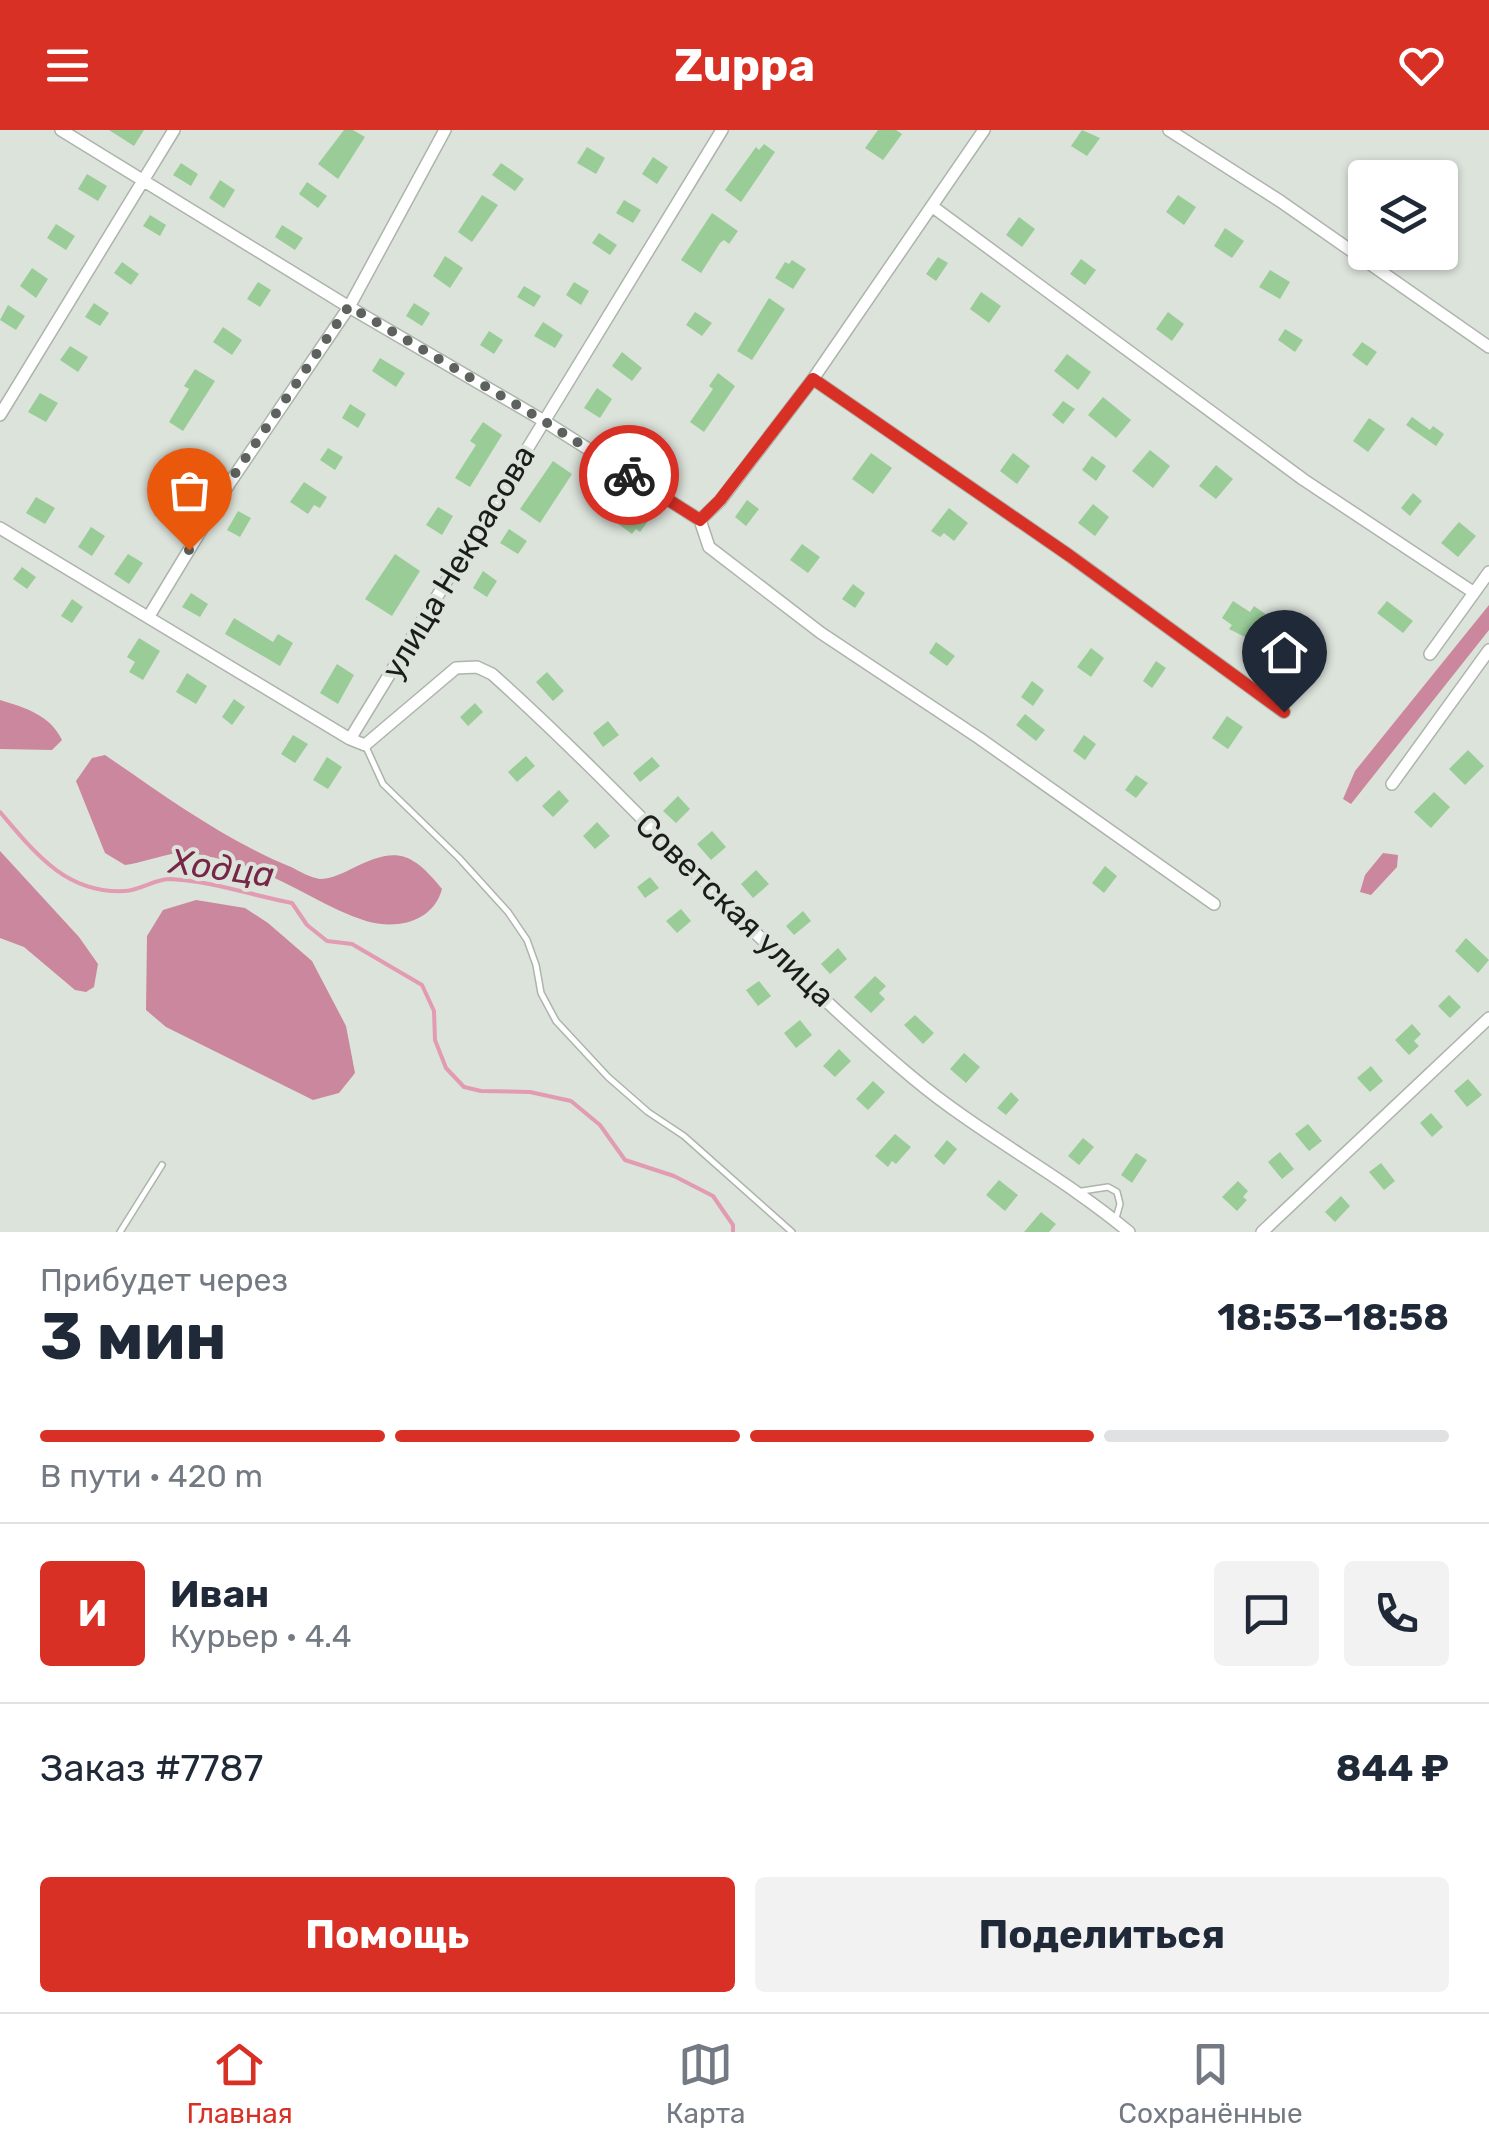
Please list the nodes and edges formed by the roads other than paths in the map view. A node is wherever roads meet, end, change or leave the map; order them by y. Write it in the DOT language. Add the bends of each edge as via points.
graph roads {
  1 [pos="61,130"];
  2 [pos="174,130"];
  3 [pos="445,130"];
  4 [pos="722,130"];
  5 [pos="984,130"];
  6 [pos="1169,130"];
  7 [pos="143,180"];
  8 [pos="932,208"];
  9 [pos="349,306"];
  10 [pos="1489,347"];
  11 [pos="813,379"];
  12 [pos="0,415"];
  13 [pos="544,421"];
  14 [pos="700,520"];
  15 [pos="0,528"];
  16 [pos="1489,572"];
  17 [pos="1474,592"];
  18 [pos="150,616"];
  19 [pos="1489,650"];
  20 [pos="1430,654"];
  21 [pos="1284,712"];
  22 [pos="350,739"];
  23 [pos="365,744"];
  24 [pos="1392,784"];
  25 [pos="1214,904"];
  26 [pos="1489,1018"];
  27 [pos="162,1165"];
  28 [pos="1076,1192"];
  29 [pos="1116,1221"];
  30 [pos="120,1232"];
  31 [pos="792,1232"];
  32 [pos="1129,1232"];
  33 [pos="1262,1232"];
  1 -- 7 [label="street"];
  2 -- 7 [label="street"];
  3 -- 9 [label="street"];
  4 -- 13 [label="street, улица Некрасова"];
  5 -- 8 [label="street"];
  6 -- 10 [label="street"];
  7 -- 9 [label="street"];
  7 -- 12 [label="street"];
  8 -- 11 [label="street"];
  8 -- 17 [label="street" via="1304,480"];
  9 -- 13 [label="street"];
  9 -- 18 [label="street" via="228,484"];
  11 -- 14 [label="street"];
  11 -- 21 [label="street"];
  13 -- 14 [label="street"];
  13 -- 22 [label="street, улица Некрасова"];
  14 -- 25 [label="street" via="709,547 821,633"];
  15 -- 18 [label="street"];
  16 -- 17 [label="street"];
  17 -- 20 [label="street"];
  18 -- 22 [label="street"];
  19 -- 24 [label="street"];
  22 -- 23 [label="street"];
  23 -- 28 [label="street, Советская улица" via="456,668 492,674 915,1080"];
  23 -- 31 [label="lane" via="382,784 508,912 527,940 556,1021 608,1078"];
  26 -- 33 [label="street"];
  27 -- 30 [label="lane"];
  28 -- 29 [label="street, Советская улица"];
  28 -- 29 [label="lane" via="1117,1192"];
  29 -- 32 [label="street, Советская улица"];
}
